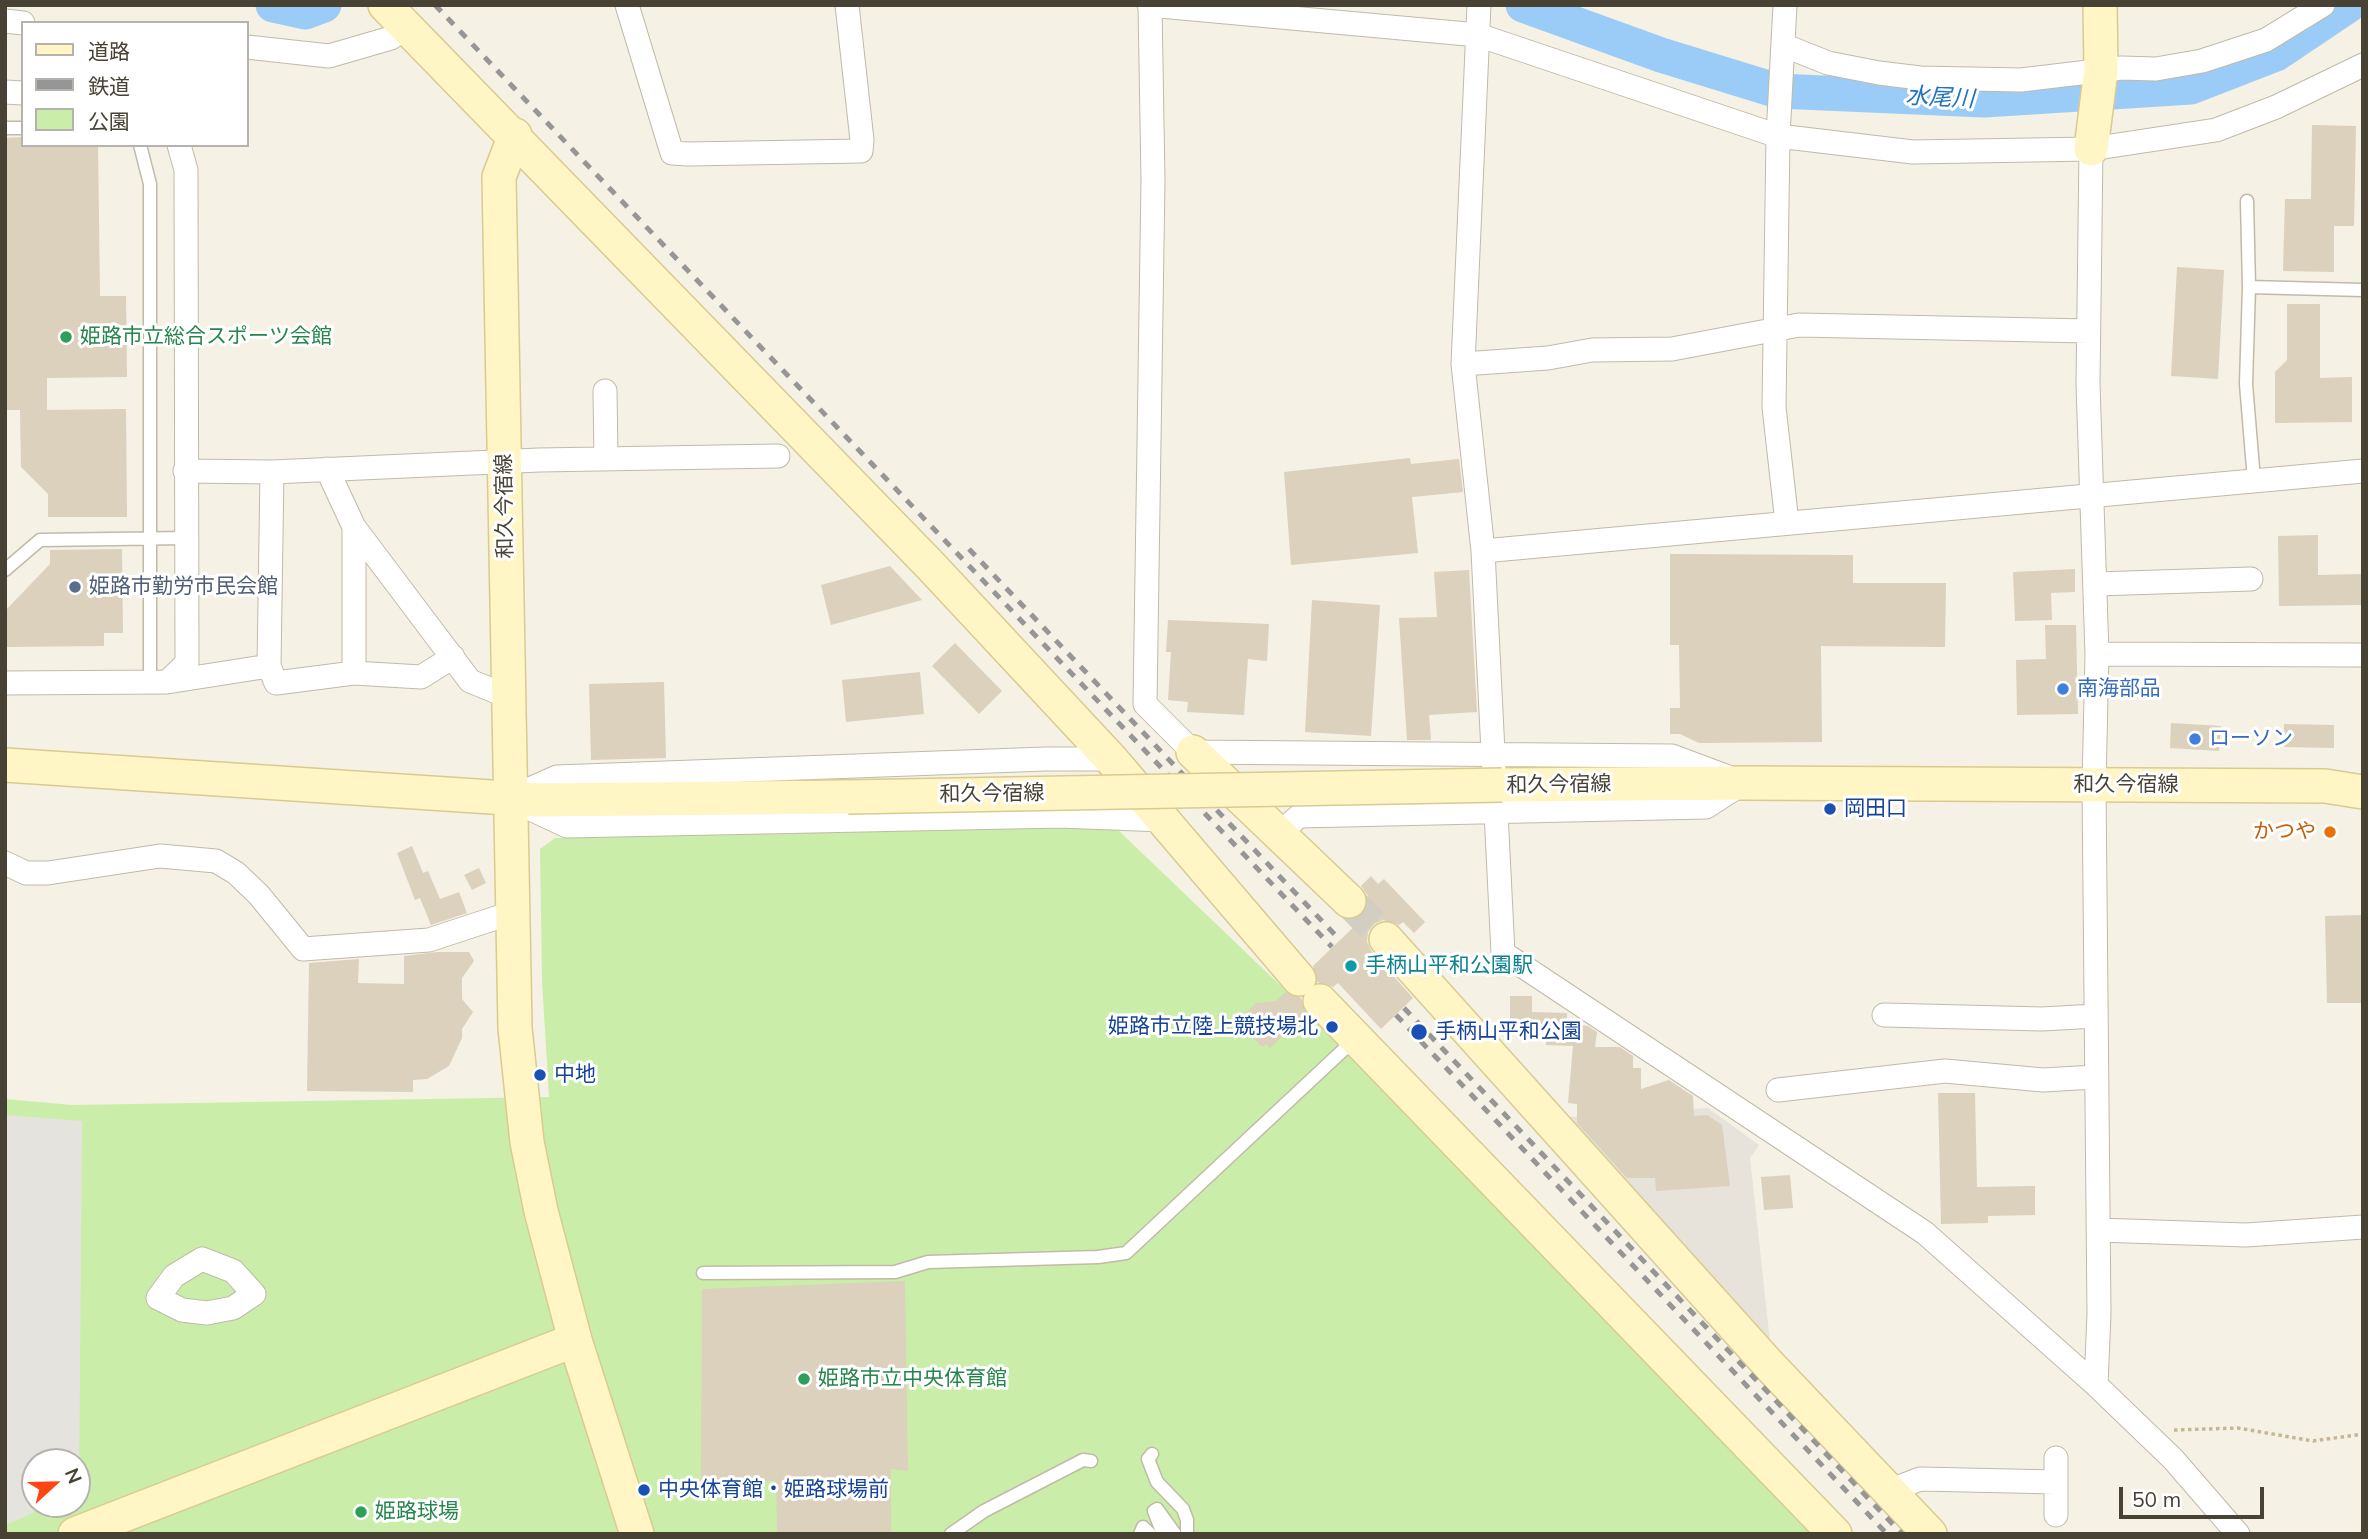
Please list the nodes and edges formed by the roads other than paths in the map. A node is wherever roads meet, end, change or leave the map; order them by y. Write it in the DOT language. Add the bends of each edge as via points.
graph roads {
  1 [pos="626,5"];
  2 [pos="847,5"];
  3 [pos="1150,5"];
  4 [pos="1479,5"];
  5 [pos="1786,5"];
  6 [pos="2101,5"];
  7 [pos="2323,5"];
  8 [pos="396,16"];
  9 [pos="1478,35"];
  10 [pos="1783,45"];
  11 [pos="248,47"];
  12 [pos="2363,65"];
  13 [pos="2101,70"];
  14 [pos="514,135"];
  15 [pos="1778,136"];
  16 [pos="140,147"];
  17 [pos="179,147"];
  18 [pos="2091,149"];
  19 [pos="2247,201"];
  20 [pos="2249,287"];
  21 [pos="2363,290"];
  22 [pos="1776,327"];
  23 [pos="2088,331"];
  24 [pos="1463,364"];
  25 [pos="605,391"];
  26 [pos="778,456"];
  27 [pos="606,459"];
  28 [pos="504,464"];
  29 [pos="327,469"];
  30 [pos="185,471"];
  31 [pos="2363,471"];
  32 [pos="272,472"];
  33 [pos="2253,481"];
  34 [pos="2092,495"];
  35 [pos="1787,523"];
  36 [pos="354,527"];
  37 [pos="186,538"];
  38 [pos="150,539"];
  39 [pos="1483,551"];
  40 [pos="5,570"];
  41 [pos="2251,579"];
  42 [pos="2095,584"];
  43 [pos="2097,654"];
  44 [pos="2360,655"];
  45 [pos="453,657"];
  46 [pos="270,666"];
  47 [pos="354,673"];
  48 [pos="158,682"];
  49 [pos="5,683"];
  50 [pos="507,696"];
  51 [pos="1193,752"];
  52 [pos="1111,759"];
  53 [pos="5,765"];
  54 [pos="2363,780"];
  55 [pos="1497,784"];
  56 [pos="2094,785"];
  57 [pos="2325,786"];
  58 [pos="2363,792"];
  59 [pos="508,799"];
  60 [pos="1163,820"];
  61 [pos="1280,833"];
  62 [pos="5,863"];
  63 [pos="1349,901"];
  64 [pos="511,913"];
  65 [pos="1386,939"];
  66 [pos="1885,1015"];
  67 [pos="2096,1016"];
  68 [pos="1351,1043"];
  69 [pos="2095,1077"];
  70 [pos="1778,1090"];
  71 [pos="2363,1227"];
  72 [pos="2098,1230"];
  73 [pos="703,1273"];
  74 [pos="575,1340"];
  75 [pos="2096,1385"];
  76 [pos="1152,1454"];
  77 [pos="2056,1458"];
  78 [pos="1091,1461"];
  79 [pos="2056,1482"];
  80 [pos="1889,1491"];
  81 [pos="2056,1515"];
  82 [pos="75,1534"];
  83 [pos="637,1534"];
  84 [pos="951,1534"];
  85 [pos="1140,1534"];
  86 [pos="1150,1534"];
  87 [pos="1163,1534"];
  88 [pos="1175,1534"];
  89 [pos="1187,1534"];
  90 [pos="1835,1534"];
  91 [pos="1930,1534"];
  92 [pos="2238,1534"];
  1 -- 2 [label="street" via="672,153 688,154 861,151"];
  3 -- 9 [label="street"];
  3 -- 51 [label="street" via="1153,180 1145,704"];
  4 -- 9 [label="street"];
  5 -- 10 [label="street"];
  6 -- 13 [label="street"];
  7 -- 13 [label="street" via="2266,40 2214,58 2156,69"];
  8 -- 11 [label="street" via="391,38 329,56"];
  8 -- 14 [label="street"];
  9 -- 15 [label="street"];
  9 -- 24 [label="street"];
  10 -- 13 [label="street" via="1829,63 1920,78 2021,80"];
  10 -- 15 [label="street"];
  12 -- 18 [label="street" via="2216,130"];
  13 -- 18 [label="street"];
  14 -- 28 [label="street, 和久今宿線" via="499,177"];
  14 -- 52 [label="street"];
  15 -- 18 [label="street" via="1913,152"];
  15 -- 22 [label="street"];
  16 -- 38 [label="lane" via="149,184"];
  17 -- 30 [label="street" via="186,170"];
  18 -- 23 [label="street"];
  19 -- 20 [label="lane"];
  20 -- 21 [label="lane"];
  20 -- 33 [label="lane" via="2246,384"];
  22 -- 23 [label="street"];
  22 -- 24 [label="street" via="1672,349 1592,350"];
  22 -- 35 [label="street" via="1774,407"];
  23 -- 34 [label="street"];
  24 -- 39 [label="street"];
  25 -- 27 [label="street"];
  26 -- 27 [label="street"];
  27 -- 28 [label="street"];
  28 -- 29 [label="street"];
  28 -- 50 [label="street, 和久今宿線"];
  29 -- 32 [label="street"];
  29 -- 36 [label="street"];
  30 -- 32 [label="street"];
  30 -- 37 [label="street"];
  31 -- 33 [label="street"];
  32 -- 46 [label="street"];
  33 -- 34 [label="street"];
  34 -- 35 [label="street"];
  34 -- 42 [label="street"];
  35 -- 39 [label="street"];
  36 -- 45 [label="street"];
  36 -- 47 [label="street"];
  37 -- 38 [label="lane"];
  37 -- 48 [label="street" via="187,663"];
  38 -- 40 [label="lane" via="40,540"];
  38 -- 48 [label="lane"];
  39 -- 55 [label="street"];
  41 -- 42 [label="street"];
  42 -- 43 [label="street"];
  43 -- 44 [label="street"];
  43 -- 56 [label="street"];
  45 -- 47 [label="street" via="421,677"];
  45 -- 50 [label="street" via="470,681"];
  46 -- 47 [label="street" via="276,683"];
  46 -- 48 [label="street"];
  48 -- 49 [label="street"];
  50 -- 59 [label="street, 和久今宿線"];
  51 -- 55 [label="street"];
  51 -- 61 [label="street"];
  52 -- 59 [label="street" via="557,776"];
  52 -- 60 [label="street"];
  53 -- 59 [label="street"];
  54 -- 57 [label="street, 和久今宿線"];
  55 -- 56 [label="street, 和久今宿線"];
  55 -- 59 [label="street, 和久今宿線, bridge"];
  55 -- 61 [label="street" via="1299,816"];
  55 -- 75 [label="street" via="1503,953 1925,1233"];
  56 -- 57 [label="street, 和久今宿線"];
  56 -- 67 [label="street"];
  57 -- 58 [label="street, 和久今宿線"];
  59 -- 60 [label="street" via="567,826 1060,816"];
  59 -- 64 [label="street"];
  60 -- 68 [label="street"];
  61 -- 63 [label="street"];
  62 -- 64 [label="street" via="26,873 48,873 160,856 216,861 259,895 303,950 429,940"];
  64 -- 74 [label="street" via="514,1028 527,1142"];
  65 -- 80 [label="street" via="1771,1367"];
  66 -- 67 [label="street"];
  67 -- 69 [label="street"];
  68 -- 73 [label="lane" via="1126,1252 1098,1257 929,1262 895,1272"];
  68 -- 90 [label="street"];
  69 -- 70 [label="street" via="2043,1080 1945,1071"];
  69 -- 72 [label="street"];
  71 -- 72 [label="street" via="2246,1235"];
  72 -- 75 [label="street"];
  74 -- 82 [label="street"];
  74 -- 83 [label="street"];
  75 -- 92 [label="street" via="2148,1434"];
  76 -- 89 [label="lane" via="1148,1459 1157,1482 1182,1509"];
  77 -- 79 [label="street"];
  78 -- 84 [label="lane" via="1083,1460 996,1504"];
  79 -- 80 [label="street" via="1920,1479"];
  79 -- 81 [label="street"];
  80 -- 91 [label="street"];
  85 -- 86 [label="lane" via="1143,1527"];
  87 -- 88 [label="lane" via="1157,1509"];
}
